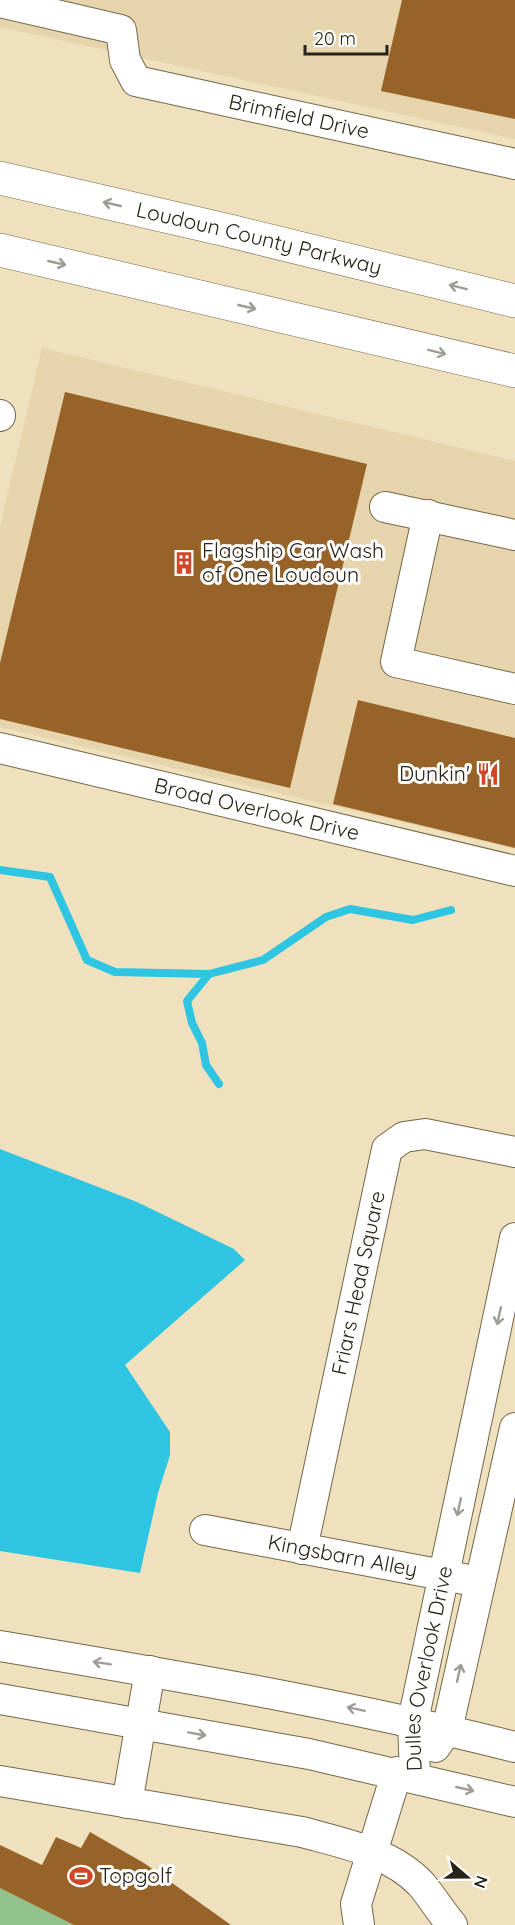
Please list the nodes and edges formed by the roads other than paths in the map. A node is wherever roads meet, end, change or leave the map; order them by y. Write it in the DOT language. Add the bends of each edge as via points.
graph roads {
  1 [pos="0,2"];
  2 [pos="515,164"];
  3 [pos="0,178"];
  4 [pos="0,250"];
  5 [pos="515,301"];
  6 [pos="515,371"];
  7 [pos="385,507"];
  8 [pos="428,515"];
  9 [pos="515,535"];
  10 [pos="515,689"];
  11 [pos="0,748"];
  12 [pos="515,871"];
  13 [pos="515,1152"];
  14 [pos="515,1238"];
  15 [pos="515,1428"];
  16 [pos="205,1530"];
  17 [pos="302,1549"];
  18 [pos="444,1575"];
  19 [pos="480,1582"];
  20 [pos="0,1646"];
  21 [pos="150,1671"];
  22 [pos="0,1699"];
  23 [pos="413,1721"];
  24 [pos="140,1724"];
  25 [pos="447,1730"];
  26 [pos="515,1747"];
  27 [pos="406,1774"];
  28 [pos="0,1781"];
  29 [pos="515,1802"];
  30 [pos="127,1803"];
  31 [pos="371,1853"];
  32 [pos="359,1925"];
  33 [pos="452,1925"];
  1 -- 2 [label="street, Brimfield Drive" via="121,30 125,60 136,81"];
  5 -- 3 [label="main road, Loudoun County Parkway, one-way"];
  4 -- 6 [label="main road, one-way"];
  7 -- 8 [label="street"];
  8 -- 9 [label="street"];
  8 -- 10 [label="street" via="396,662"];
  11 -- 12 [label="street, Broad Overlook Drive"];
  13 -- 17 [label="street, Friars Head Square" via="424,1134 404,1137 387,1149"];
  14 -- 18 [label="street, Dulles Overlook Drive, one-way"];
  15 -- 19 [label="street, Dulles Overlook Drive"];
  16 -- 17 [label="street, Kingsbarn Alley"];
  17 -- 18 [label="street, Kingsbarn Alley"];
  18 -- 19 [label="street, Kingsbarn Alley"];
  18 -- 23 [label="street, Dulles Overlook Drive"];
  25 -- 19 [label="street, Dulles Overlook Drive, one-way"];
  21 -- 20 [label="street, one-way"];
  23 -- 21 [label="street, one-way"];
  21 -- 24 [label="street"];
  22 -- 24 [label="street"];
  23 -- 25 [label="street"];
  23 -- 27 [label="street, Dulles Overlook Drive"];
  24 -- 27 [label="street, one-way"];
  24 -- 30 [label="street"];
  25 -- 26 [label="street"];
  25 -- 27 [label="street, Dulles Overlook Drive"];
  27 -- 29 [label="street, one-way"];
  27 -- 31 [label="street"];
  28 -- 30 [label="street"];
  30 -- 31 [label="street" via="302,1832"];
  31 -- 32 [label="street" via="356,1904"];
  31 -- 33 [label="street" via="398,1865 420,1883"];
}
